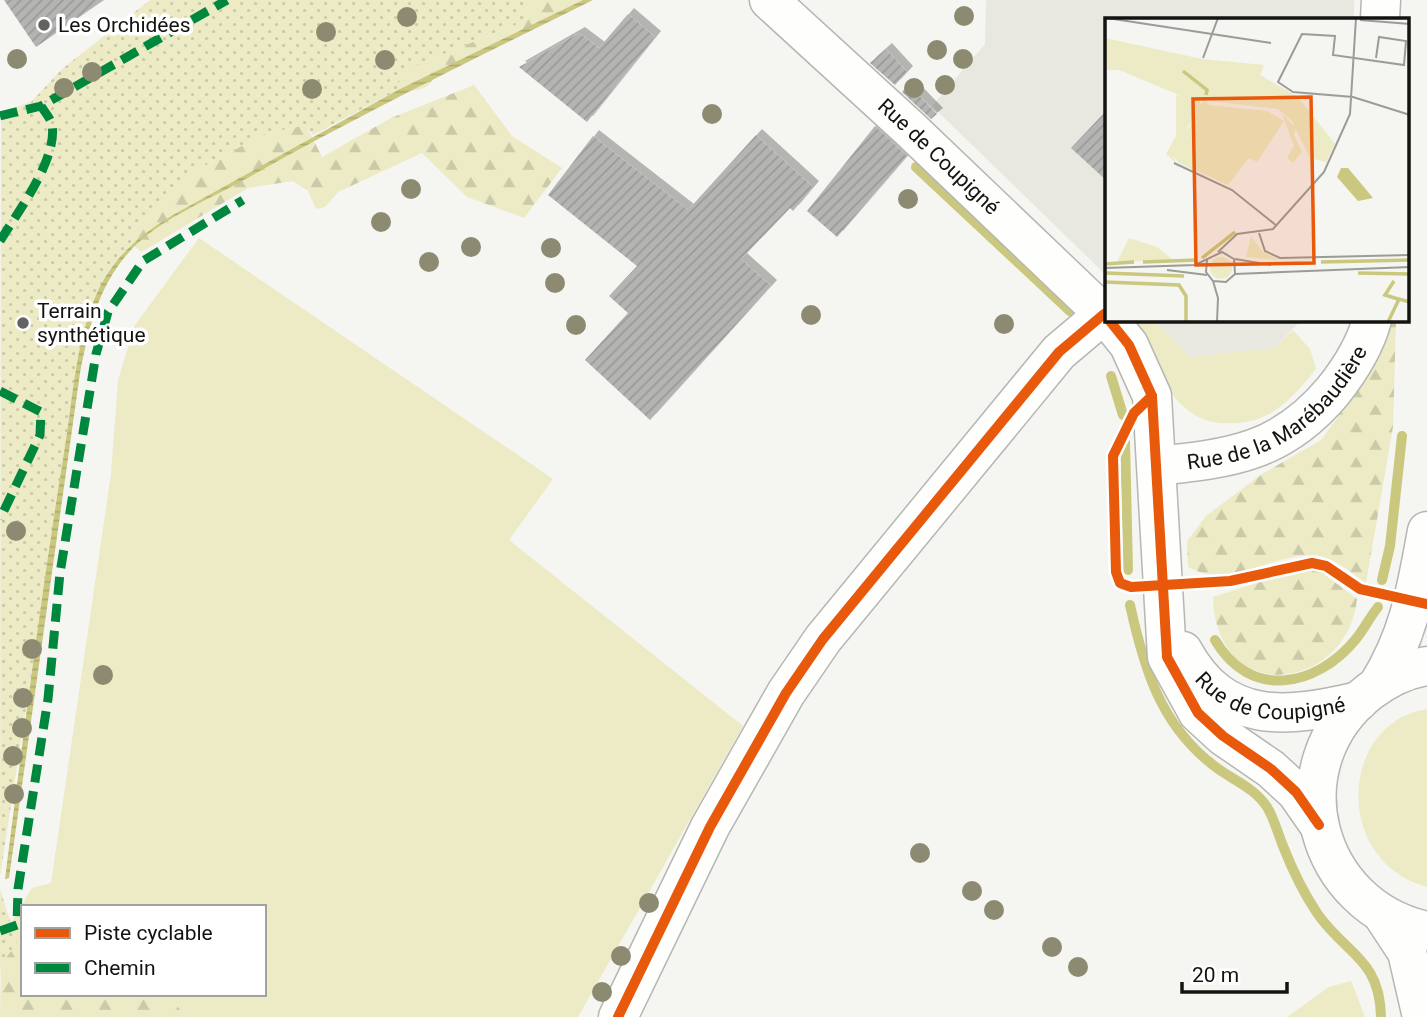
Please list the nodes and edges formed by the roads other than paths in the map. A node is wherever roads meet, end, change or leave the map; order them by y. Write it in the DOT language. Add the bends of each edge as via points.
graph roads {
  1 [pos="769,0"];
  2 [pos="1381,0"];
  3 [pos="1380,18"];
  4 [pos="1105,315"];
  5 [pos="1105,318"];
  6 [pos="1111,322"];
  7 [pos="1371,322"];
  8 [pos="1157,466"];
  9 [pos="1427,531"];
  10 [pos="1160,586"];
  11 [pos="1427,666"];
  12 [pos="1368,693"];
  13 [pos="1319,825"];
  14 [pos="1382,914"];
  15 [pos="1427,931"];
  16 [pos="618,1017"];
  17 [pos="1422,1017"];
  1 -- 4 [label="street, Rue de Coupigné"];
  2 -- 3 [label="street"];
  5 -- 16 [label="street" via="1059,352 808,661 760,735 710,827"];
  6 -- 8 [label="street, Rue de Coupigné" via="1129,345 1152,396"];
  7 -- 8 [label="street, Rue de la Marébaudière" via="1341,381 1311,417 1285,436 1256,449"];
  8 -- 10 [label="street, Rue de Coupigné"];
  9 -- 12 [label="street" via="1398,652"];
  10 -- 12 [label="street, Rue de Coupigné" via="1188,661 1213,689 1234,703 1276,714 1317,710"];
  10 -- 13 [label="street, Rue de Coupigné" via="1167,657 1187,697 1210,726 1296,792"];
  11 -- 12 [label="street, Rue de Coupigné" via="1399,674"];
  12 -- 13 [label="street" via="1342,719 1321,763 1316,788"];
  13 -- 14 [label="street" via="1342,878"];
  14 -- 15 [label="street"];
  14 -- 17 [label="street" via="1407,952"];
}
